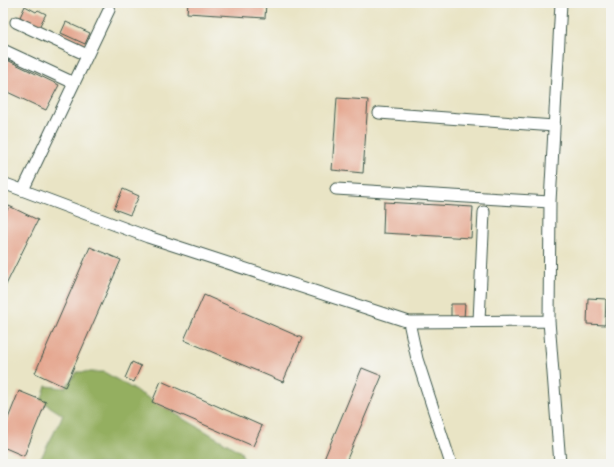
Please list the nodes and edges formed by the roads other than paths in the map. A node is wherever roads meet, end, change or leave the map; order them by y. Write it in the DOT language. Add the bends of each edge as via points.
graph roads {
  1 [pos="561,3"];
  2 [pos="109,10"];
  3 [pos="16,22"];
  4 [pos="3,50"];
  5 [pos="87,55"];
  6 [pos="74,83"];
  7 [pos="379,113"];
  8 [pos="554,126"];
  9 [pos="3,183"];
  10 [pos="336,189"];
  11 [pos="23,190"];
  12 [pos="550,202"];
  13 [pos="484,212"];
  14 [pos="479,321"];
  15 [pos="549,321"];
  16 [pos="409,322"];
  17 [pos="451,464"];
  18 [pos="560,464"];
  1 -- 8 [label="street"];
  2 -- 5 [label="street"];
  3 -- 5 [label="street"];
  4 -- 6 [label="street"];
  5 -- 6 [label="street"];
  6 -- 11 [label="street"];
  7 -- 8 [label="street"];
  8 -- 12 [label="street"];
  9 -- 11 [label="street"];
  10 -- 12 [label="street"];
  11 -- 16 [label="street" via="148,237"];
  12 -- 15 [label="street"];
  13 -- 14 [label="street"];
  14 -- 15 [label="street"];
  14 -- 16 [label="street"];
  15 -- 18 [label="street"];
  16 -- 17 [label="street" via="417,359"];
}
